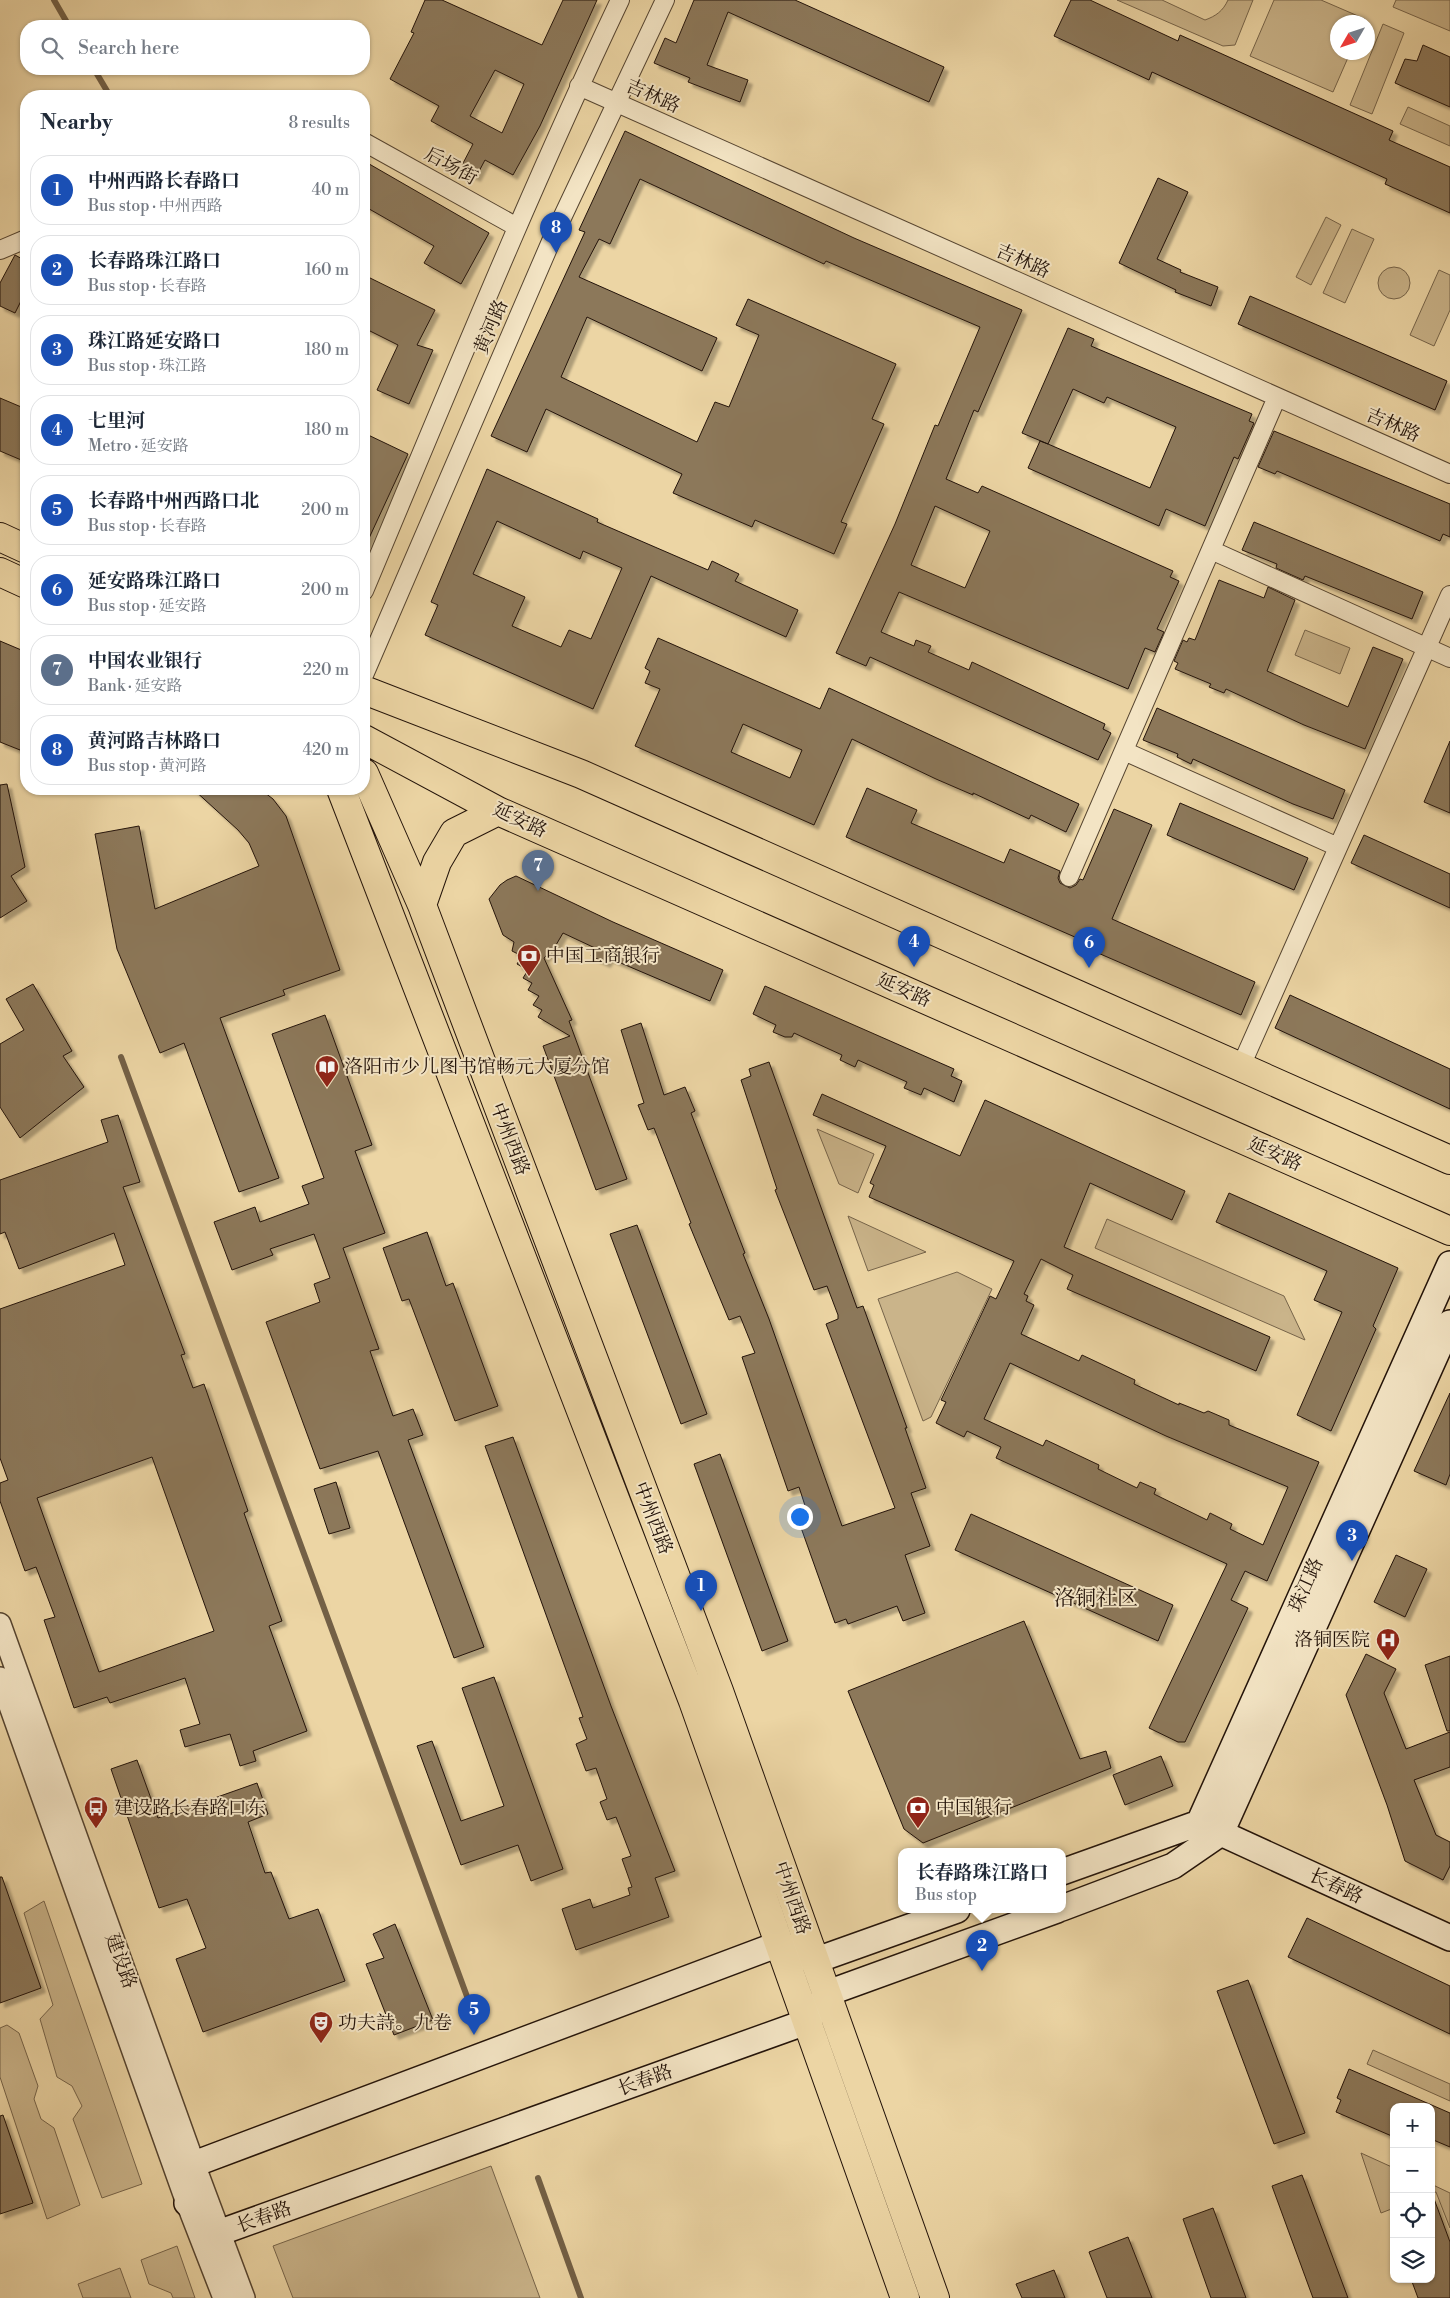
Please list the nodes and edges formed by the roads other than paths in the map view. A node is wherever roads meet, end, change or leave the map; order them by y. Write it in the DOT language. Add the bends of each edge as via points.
graph roads {
  1 [pos="620,0"];
  2 [pos="665,0"];
  3 [pos="579,86"];
  4 [pos="616,103"];
  5 [pos="370,145"];
  6 [pos="517,227"];
  7 [pos="20,242"];
  8 [pos="0,250"];
  9 [pos="1277,397"];
  10 [pos="1450,474"];
  11 [pos="0,537"];
  12 [pos="20,546"];
  13 [pos="1211,550"];
  14 [pos="0,572"];
  15 [pos="370,577"];
  16 [pos="20,581"];
  17 [pos="1450,595"];
  18 [pos="1427,648"];
  19 [pos="1450,658"];
  20 [pos="370,660"];
  21 [pos="370,692"];
  22 [pos="370,742"];
  23 [pos="1124,751"];
  24 [pos="370,787"];
  25 [pos="343,795"];
  26 [pos="498,811"];
  27 [pos="1338,847"];
  28 [pos="1070,877"];
  29 [pos="422,905"];
  30 [pos="1241,1066"];
  31 [pos="1450,1160"];
  32 [pos="1450,1231"];
  33 [pos="1450,1264"];
  34 [pos="1450,1323"];
  35 [pos="0,1624"];
  36 [pos="0,1678"];
  37 [pos="1210,1828"];
  38 [pos="1066,1871"];
  39 [pos="1066,1906"];
  40 [pos="949,1913"];
  41 [pos="1049,1913"];
  42 [pos="1450,1938"];
  43 [pos="779,1944"];
  44 [pos="814,1961"];
  45 [pos="828,1993"];
  46 [pos="806,2022"];
  47 [pos="194,2164"];
  48 [pos="187,2203"];
  49 [pos="221,2232"];
  50 [pos="224,2298"];
  51 [pos="244,2298"];
  52 [pos="905,2298"];
  53 [pos="935,2298"];
  1 -- 3 [label="street, 黄河路"];
  2 -- 4 [label="street, 黄河路"];
  3 -- 4 [label="street, 吉林路"];
  3 -- 6 [label="street, 黄河路"];
  4 -- 9 [label="street, 吉林路"];
  4 -- 20 [label="street, 黄河路" via="552,239"];
  5 -- 6 [label="street, 后场街"];
  6 -- 15 [label="street, 黄河路"];
  7 -- 8 [label="street"];
  9 -- 10 [label="street, 吉林路"];
  9 -- 13 [label="street"];
  11 -- 12 [label="main road"];
  13 -- 18 [label="street"];
  13 -- 23 [label="street"];
  14 -- 16 [label="main road"];
  17 -- 18 [label="street"];
  18 -- 19 [label="street"];
  18 -- 27 [label="street"];
  21 -- 30 [label="main road" via="581,774"];
  22 -- 26 [label="main road, 延安路"];
  23 -- 27 [label="street"];
  23 -- 28 [label="street"];
  24 -- 29 [label="main road, 中州西路"];
  25 -- 43 [label="main road, 中州西路" via="693,1700"];
  26 -- 29 [label="main road" via="454,833 437,862"];
  26 -- 32 [label="main road, 延安路"];
  27 -- 30 [label="street"];
  29 -- 44 [label="main road, 中州西路" via="719,1692"];
  30 -- 31 [label="main road"];
  33 -- 37 [label="main road, 珠江路"];
  34 -- 37 [label="main road, 珠江路"];
  35 -- 47 [label="street, 建设路"];
  36 -- 48 [label="street, 建设路"];
  37 -- 38 [label="main road"];
  37 -- 39 [label="main road" via="1173,1866"];
  37 -- 42 [label="main road, 长春路"];
  40 -- 44 [label="main road"];
  41 -- 45 [label="main road"];
  43 -- 44 [label="main road"];
  43 -- 46 [label="main road, 中州西路"];
  43 -- 47 [label="main road"];
  44 -- 45 [label="main road, 中州西路"];
  45 -- 46 [label="main road"];
  45 -- 53 [label="main road, 中州西路"];
  46 -- 49 [label="main road, 长春路"];
  46 -- 52 [label="main road, 中州西路"];
  47 -- 48 [label="main road"];
  47 -- 49 [label="street, 建设路"];
  48 -- 49 [label="main road, 长春路"];
  48 -- 50 [label="street, 建设路"];
  49 -- 51 [label="street, 建设路"];
}
